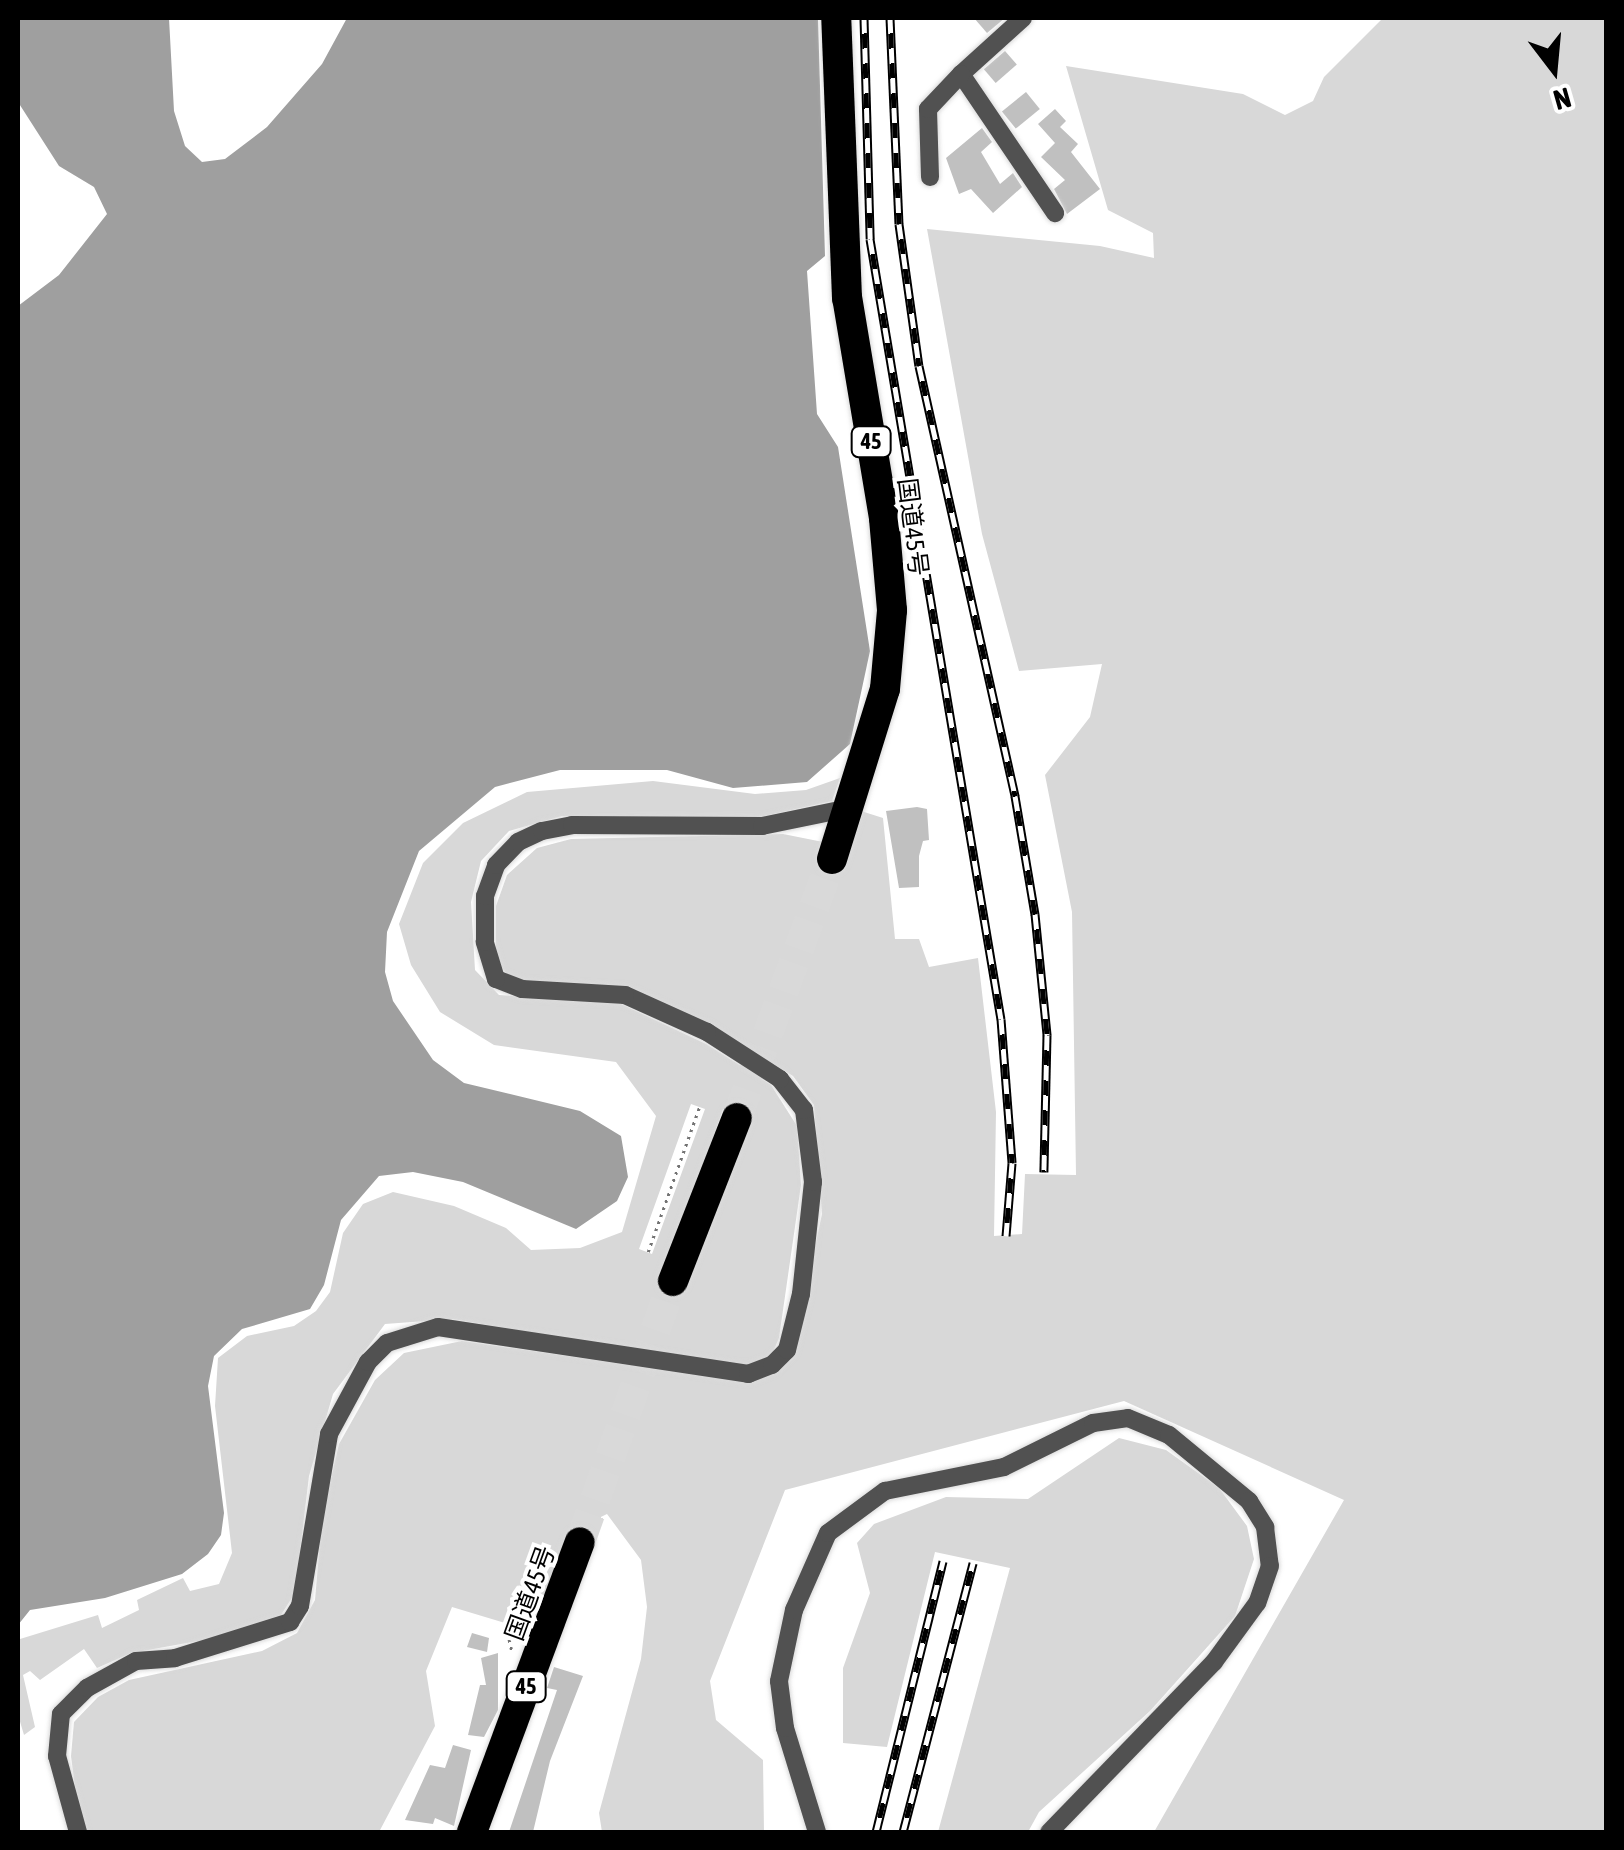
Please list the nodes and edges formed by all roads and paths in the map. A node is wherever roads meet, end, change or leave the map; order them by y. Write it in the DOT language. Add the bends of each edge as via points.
graph roads {
  1 [pos="836,18"];
  2 [pos="1022,18"];
  3 [pos="961,74"];
  4 [pos="930,177"];
  5 [pos="1054,213"];
  6 [pos="850,808"];
  7 [pos="832,859"];
  8 [pos="699,1108"];
  9 [pos="737,1118"];
  10 [pos="648,1252"];
  11 [pos="673,1281"];
  12 [pos="580,1542"];
  13 [pos="78,1832"];
  14 [pos="472,1832"];
  15 [pos="818,1832"];
  16 [pos="1049,1832"];
  1 -- 6 [label="highway, 国道45号 / 45" via="847,298 884,518 892,610 885,690"];
  2 -- 3 [label="street"];
  3 -- 4 [label="street" via="928,108"];
  3 -- 5 [label="street"];
  6 -- 7 [label="highway, 国道45号 / 45"];
  6 -- 13 [label="street" via="762,826 572,825 542,831 518,842 496,864 485,896 485,942 496,979 522,988 625,995 722,1041 780,1079 804,1110 813,1182 801,1294 787,1350 748,1374 438,1326 387,1343 368,1362 329,1434 302,1592 290,1622 176,1658 136,1661 87,1688 61,1714 57,1756"];
  8 -- 10 [label="path"];
  9 -- 11 [label="highway"];
  12 -- 14 [label="highway, 国道45号 / 45"];
  15 -- 16 [label="street" via="785,1728 779,1681 794,1610 828,1533 884,1492 1004,1467 1093,1423 1128,1418 1169,1434 1248,1501 1265,1527 1270,1566 1256,1602 1214,1662"];
}
